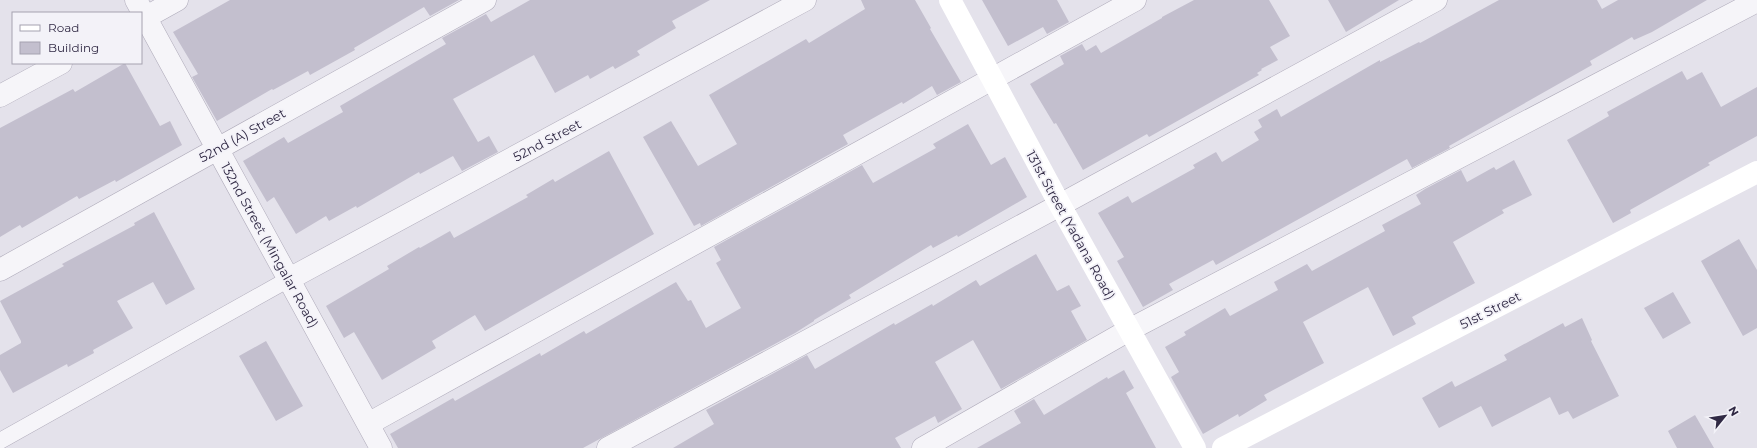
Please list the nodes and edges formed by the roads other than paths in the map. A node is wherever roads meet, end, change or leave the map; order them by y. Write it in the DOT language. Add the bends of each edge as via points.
graph roads {
  1 [pos="177,0"];
  2 [pos="485,0"];
  3 [pos="805,0"];
  4 [pos="950,0"];
  5 [pos="1135,0"];
  6 [pos="1436,0"];
  7 [pos="1757,1"];
  8 [pos="142,13"];
  9 [pos="142,15"];
  10 [pos="59,64"];
  11 [pos="991,78"];
  12 [pos="0,96"];
  13 [pos="218,149"];
  14 [pos="1757,172"];
  15 [pos="1060,205"];
  16 [pos="0,270"];
  17 [pos="289,279"];
  18 [pos="1129,330"];
  19 [pos="368,424"];
  20 [pos="0,441"];
  21 [pos="381,448"];
  22 [pos="608,448"];
  23 [pos="922,448"];
  24 [pos="1195,448"];
  25 [pos="1224,448"];
  1 -- 8 [label="street"];
  2 -- 13 [label="street, 52nd (A) Street"];
  3 -- 17 [label="street, 52nd Street"];
  4 -- 11 [label="street, 131st Street (Yadana Road)"];
  5 -- 11 [label="street"];
  6 -- 15 [label="street"];
  7 -- 18 [label="street"];
  9 -- 13 [label="street, 132nd Street (Mingalar Road)"];
  10 -- 12 [label="street"];
  11 -- 15 [label="street, 131st Street (Yadana Road)"];
  11 -- 19 [label="street"];
  13 -- 16 [label="street, 52nd (A) Street"];
  13 -- 17 [label="street, 132nd Street (Mingalar Road)"];
  14 -- 25 [label="street, 51st Street"];
  15 -- 18 [label="street, 131st Street (Yadana Road)"];
  15 -- 22 [label="street"];
  17 -- 19 [label="street, 132nd Street (Mingalar Road)"];
  17 -- 20 [label="lane"];
  18 -- 23 [label="street"];
  18 -- 24 [label="street, 131st Street (Yadana Road)"];
  19 -- 21 [label="street, 132nd Street (Mingalar Road)"];
}
